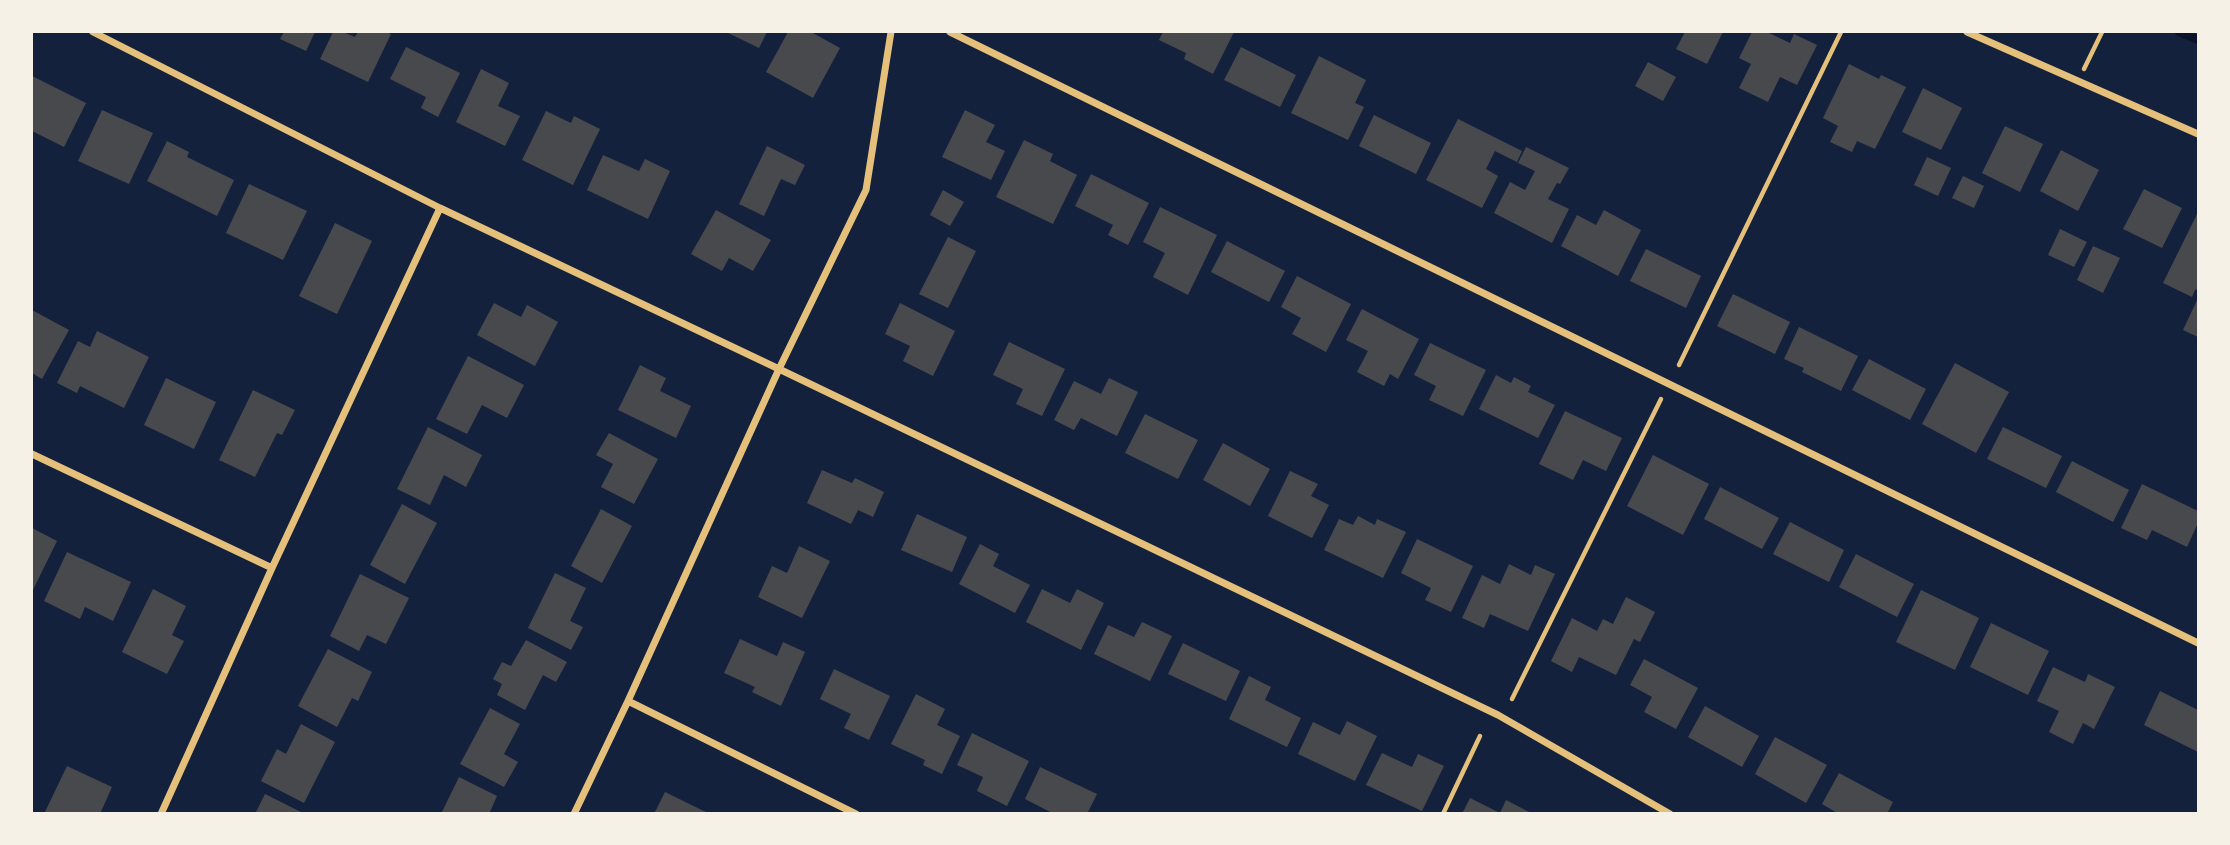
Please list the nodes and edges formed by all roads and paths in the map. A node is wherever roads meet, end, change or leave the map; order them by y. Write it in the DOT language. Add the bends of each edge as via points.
graph roads {
  1 [pos="93,32"];
  2 [pos="891,32"];
  3 [pos="950,32"];
  4 [pos="1842,32"];
  5 [pos="1967,32"];
  6 [pos="2102,32"];
  7 [pos="2094,48"];
  8 [pos="2199,134"];
  9 [pos="440,208"];
  10 [pos="1679,365"];
  11 [pos="779,369"];
  12 [pos="1661,399"];
  13 [pos="32,454"];
  14 [pos="272,568"];
  15 [pos="2199,643"];
  16 [pos="1512,699"];
  17 [pos="628,701"];
  18 [pos="1480,736"];
  19 [pos="161,814"];
  20 [pos="574,814"];
  21 [pos="856,814"];
  22 [pos="1443,814"];
  23 [pos="1670,814"];
  1 -- 9 [label="street"];
  2 -- 11 [label="street" via="866,190"];
  3 -- 15 [label="street"];
  4 -- 10 [label="path"];
  5 -- 8 [label="street"];
  6 -- 7 [label="path"];
  9 -- 11 [label="street"];
  9 -- 14 [label="street"];
  11 -- 17 [label="street"];
  11 -- 23 [label="street" via="1498,715"];
  12 -- 16 [label="path"];
  13 -- 14 [label="street"];
  14 -- 19 [label="street"];
  17 -- 20 [label="street"];
  17 -- 21 [label="street"];
  18 -- 22 [label="path"];
}
